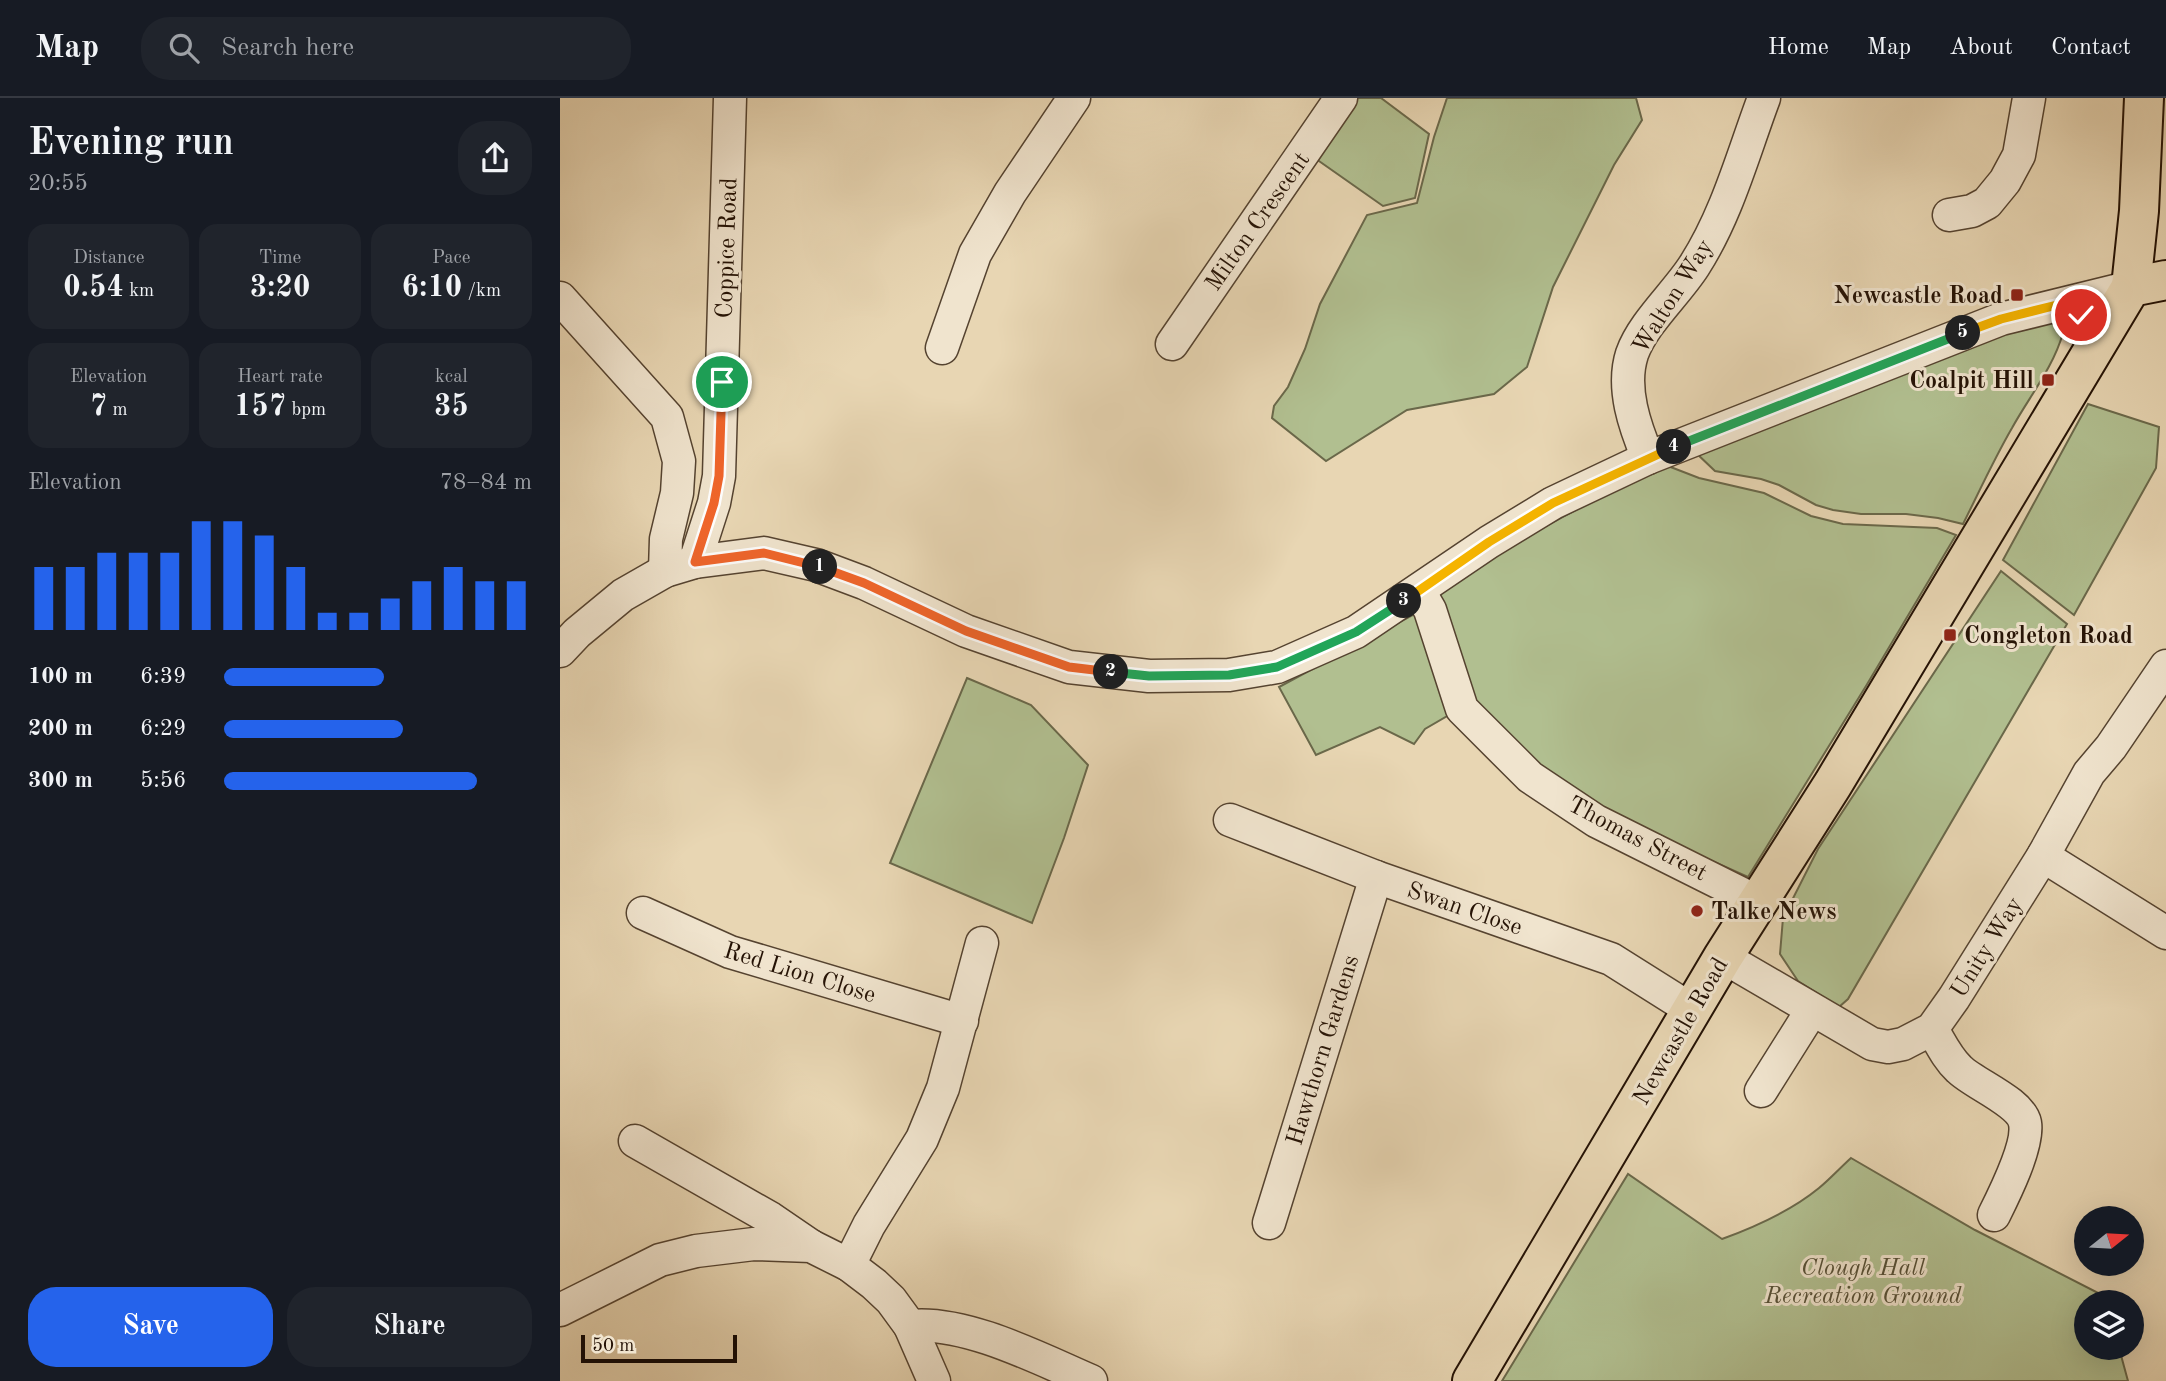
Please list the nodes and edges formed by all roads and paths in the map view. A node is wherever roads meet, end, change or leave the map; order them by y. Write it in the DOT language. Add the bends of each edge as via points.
graph roads {
  1 [pos="730,98"];
  2 [pos="1074,98"];
  3 [pos="1341,98"];
  4 [pos="1764,98"];
  5 [pos="2029,98"];
  6 [pos="2144,98"];
  7 [pos="1949,215"];
  8 [pos="2148,283"];
  9 [pos="560,298"];
  10 [pos="2061,304"];
  11 [pos="1172,344"];
  12 [pos="2097,344"];
  13 [pos="942,348"];
  14 [pos="1648,458"];
  15 [pos="680,566"];
  16 [pos="1419,591"];
  17 [pos="568,642"];
  18 [pos="2166,666"];
  19 [pos="1230,820"];
  20 [pos="2043,856"];
  21 [pos="1376,877"];
  22 [pos="1758,902"];
  23 [pos="643,913"];
  24 [pos="2166,933"];
  25 [pos="982,943"];
  26 [pos="1723,957"];
  27 [pos="1692,1010"];
  28 [pos="1812,1010"];
  29 [pos="962,1021"];
  30 [pos="1932,1029"];
  31 [pos="1760,1091"];
  32 [pos="635,1141"];
  33 [pos="1992,1201"];
  34 [pos="1269,1223"];
  35 [pos="811,1246"];
  36 [pos="849,1265"];
  37 [pos="560,1310"];
  38 [pos="910,1326"];
  39 [pos="934,1381"];
  40 [pos="1091,1381"];
  41 [pos="1472,1381"];
  1 -- 15 [label="street, Coppice Road" via="719,476 714,503"];
  2 -- 13 [label="street" via="975,254"];
  3 -- 11 [label="street, Milton Crescent"];
  4 -- 14 [label="street, Walton Way" via="1719,220 1693,267 1632,354 1628,378 1634,422"];
  5 -- 7 [label="street" via="2020,155 2005,181 1987,203"];
  6 -- 8 [label="main road" via="2140,211"];
  8 -- 10 [label="street"];
  8 -- 12 [label="main road, Newcastle Road"];
  9 -- 15 [label="street" via="667,417 679,461 666,539"];
  10 -- 12 [label="street" via="2081,315"];
  10 -- 14 [label="street" via="2001,319"];
  12 -- 22 [label="main road, Newcastle Road"];
  14 -- 16 [label="street" via="1553,503"];
  15 -- 16 [label="street" via="764,553 816,565 966,631 1069,667 1149,676 1229,675 1277,667 1356,632"];
  15 -- 17 [label="street" via="623,595"];
  16 -- 22 [label="street, Thomas Street" via="1430,610 1462,709 1530,777 1596,821"];
  18 -- 20 [label="street, Unity Way" via="2089,773"];
  19 -- 21 [label="street, Swan Close"];
  20 -- 24 [label="street"];
  20 -- 30 [label="street, Unity Way"];
  21 -- 27 [label="street, Swan Close" via="1611,959"];
  21 -- 34 [label="street, Hawthorn Gardens"];
  22 -- 26 [label="main road, Newcastle Road"];
  23 -- 29 [label="street, Red Lion Close" via="730,952"];
  25 -- 29 [label="street"];
  26 -- 27 [label="main road, Newcastle Road"];
  26 -- 28 [label="street"];
  27 -- 41 [label="main road, Newcastle Road"];
  28 -- 30 [label="street" via="1872,1044 1888,1047"];
  28 -- 31 [label="street"];
  29 -- 36 [label="street" via="943,1088 922,1139"];
  30 -- 33 [label="street" via="1951,1061 2020,1112 2025,1124 2020,1156"];
  32 -- 35 [label="street"];
  35 -- 36 [label="street"];
  35 -- 37 [label="street" via="754,1244 660,1260"];
  36 -- 38 [label="street" via="891,1300"];
  38 -- 39 [label="street"];
  38 -- 40 [label="street" via="961,1329"];
}
